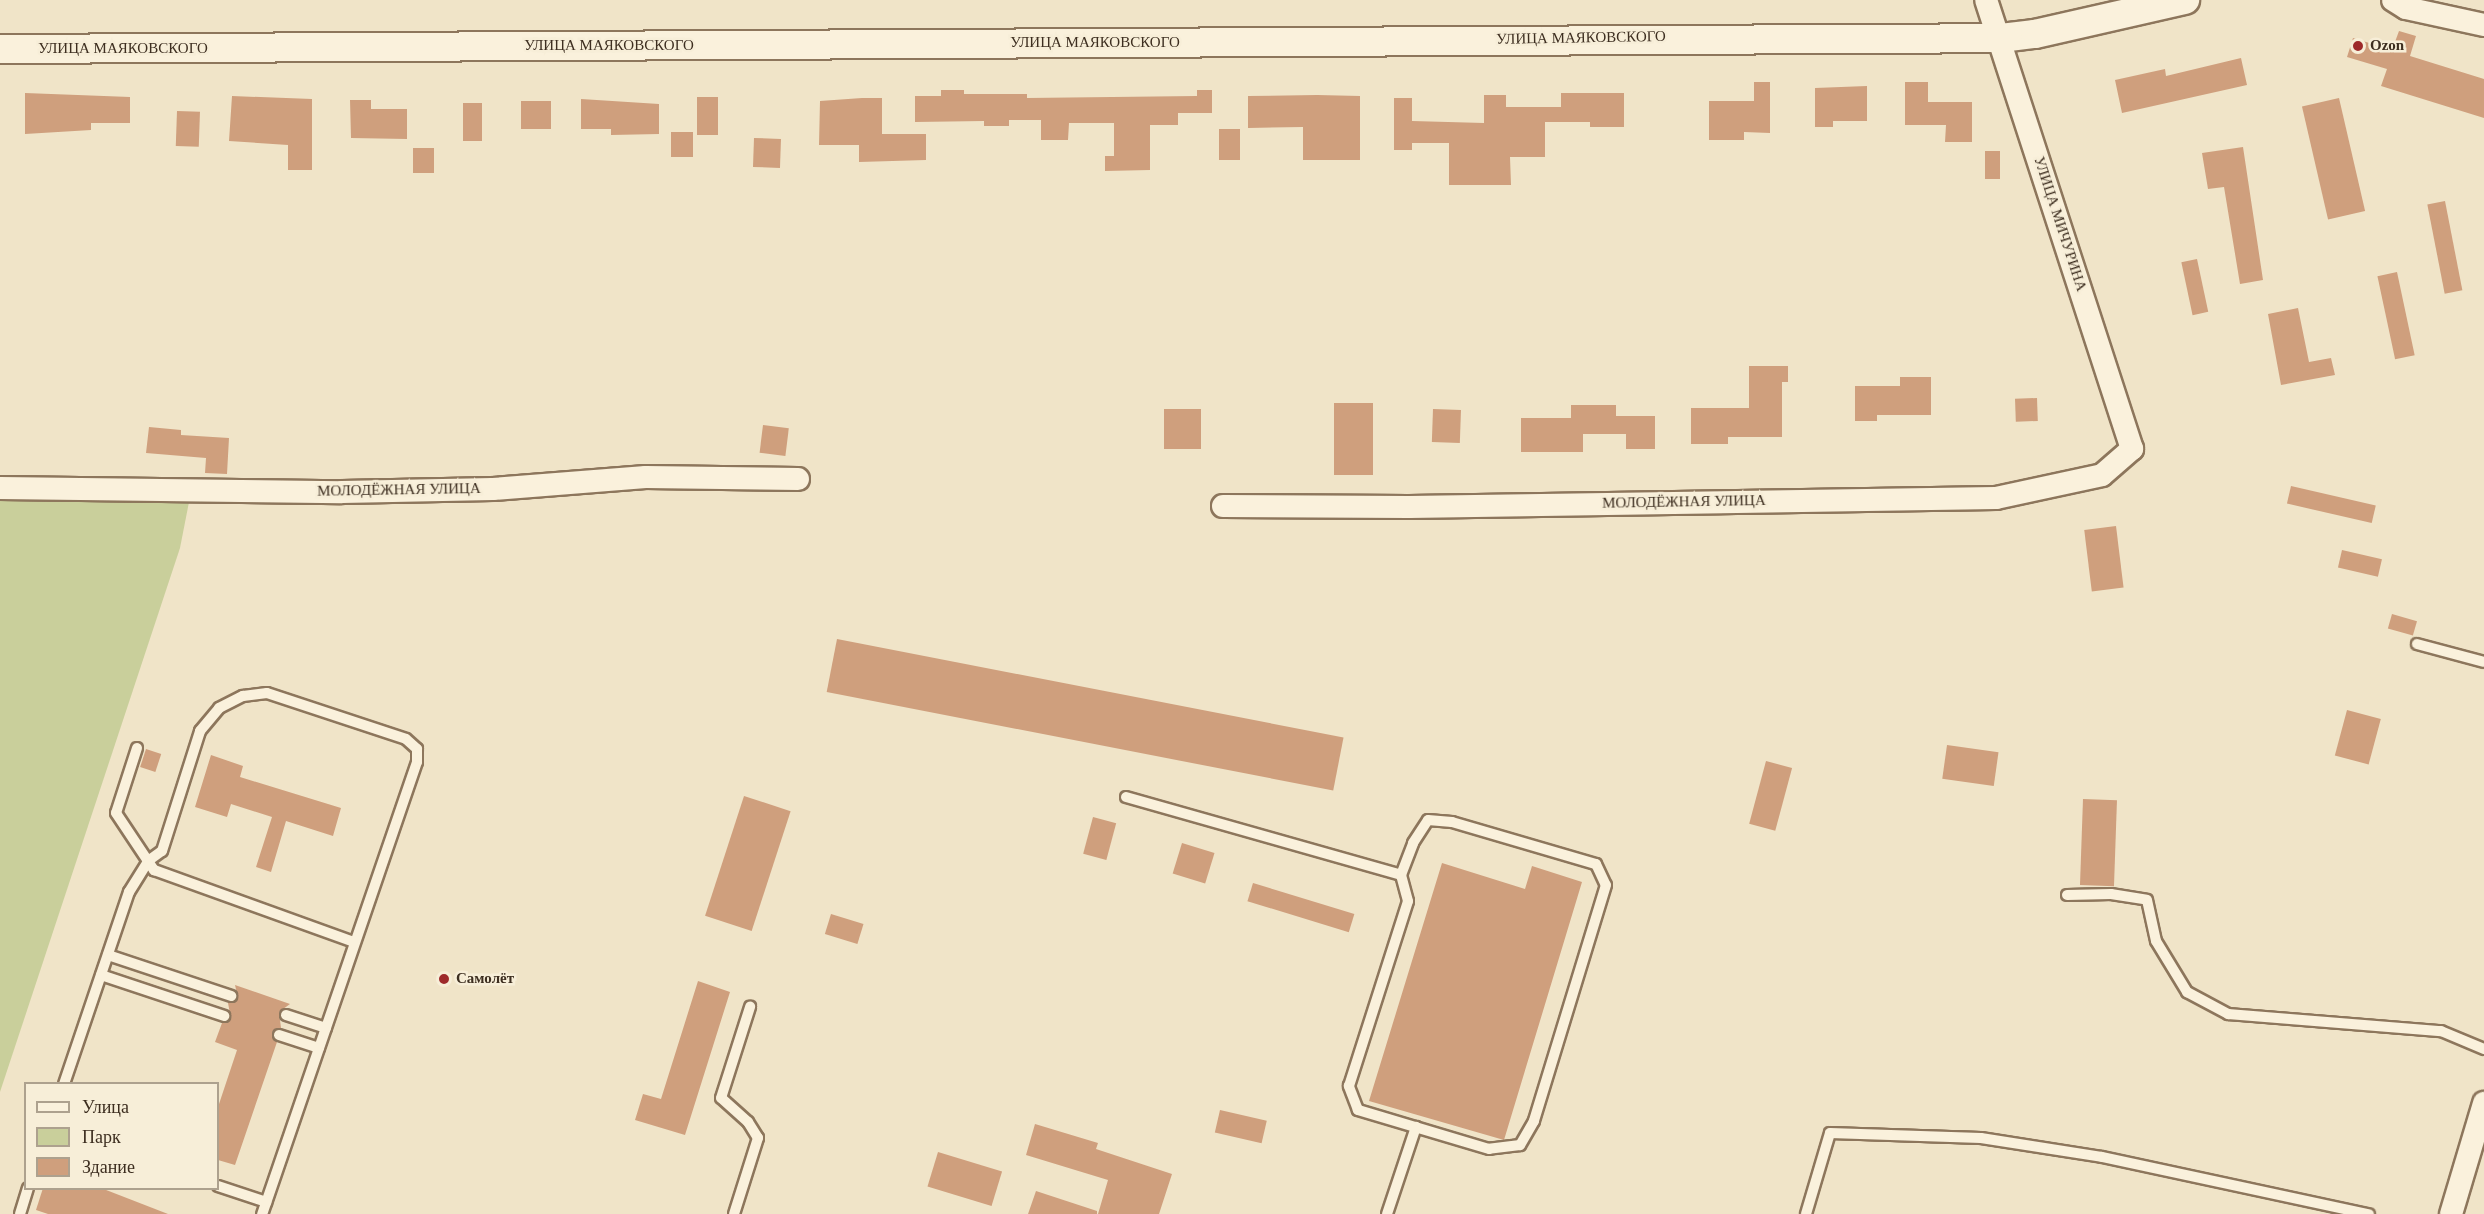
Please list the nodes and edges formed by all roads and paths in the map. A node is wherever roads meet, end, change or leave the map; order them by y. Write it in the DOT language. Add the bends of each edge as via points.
graph roads {
  1 [pos="1986,0"];
  2 [pos="2186,0"];
  3 [pos="2400,4"];
  4 [pos="2484,25"];
  5 [pos="2001,38"];
  6 [pos="0,50"];
  7 [pos="2132,448"];
  8 [pos="798,479"];
  9 [pos="0,488"];
  10 [pos="1222,506"];
  11 [pos="2417,644"];
  12 [pos="2484,662"];
  13 [pos="137,748"];
  14 [pos="1126,798"];
  15 [pos="148,861"];
  16 [pos="1401,875"];
  17 [pos="2067,895"];
  18 [pos="354,942"];
  19 [pos="108,955"];
  20 [pos="101,975"];
  21 [pos="231,996"];
  22 [pos="750,1006"];
  23 [pos="286,1014"];
  24 [pos="224,1016"];
  25 [pos="326,1028"];
  26 [pos="279,1035"];
  27 [pos="319,1048"];
  28 [pos="2484,1049"];
  29 [pos="64,1082"];
  30 [pos="2482,1113"];
  31 [pos="1416,1127"];
  32 [pos="219,1185"];
  33 [pos="27,1190"];
  34 [pos="266,1202"];
  35 [pos="20,1214"];
  36 [pos="262,1214"];
  37 [pos="734,1214"];
  38 [pos="1387,1214"];
  39 [pos="1806,1214"];
  40 [pos="2369,1214"];
  41 [pos="2451,1214"];
  1 -- 5 [label="street, УЛИЦА МИЧУРИНА"];
  2 -- 5 [label="street, УЛИЦА МАЯКОВСКОГО"];
  3 -- 4 [label="street"];
  5 -- 6 [label="street, УЛИЦА МАЯКОВСКОГО"];
  5 -- 7 [label="street, УЛИЦА МИЧУРИНА"];
  7 -- 10 [label="street, МОЛОДЁЖНАЯ УЛИЦА" via="2102,475 1996,498"];
  8 -- 9 [label="street, МОЛОДЁЖНАЯ УЛИЦА" via="646,477 493,489 342,492"];
  11 -- 12 [label="lane"];
  13 -- 15 [label="lane" via="116,813"];
  14 -- 16 [label="lane"];
  15 -- 18 [label="lane" via="154,870"];
  15 -- 18 [label="lane" via="162,851 200,730 219,708 243,696 267,693 406,739 417,749 417,762"];
  15 -- 19 [label="lane" via="129,892"];
  16 -- 31 [label="lane" via="1408,901 1349,1086 1358,1110"];
  16 -- 31 [label="lane" via="1413,843 1428,820 1452,822 1596,864 1606,885 1534,1121 1520,1145 1490,1149"];
  17 -- 28 [label="lane" via="2111,894 2147,900 2156,941 2187,992 2228,1014 2441,1031"];
  18 -- 25 [label="lane"];
  19 -- 20 [label="lane"];
  19 -- 21 [label="lane"];
  20 -- 24 [label="lane"];
  20 -- 29 [label="lane"];
  22 -- 37 [label="lane" via="721,1098 748,1122 758,1138"];
  23 -- 25 [label="lane"];
  25 -- 27 [label="lane"];
  26 -- 27 [label="lane"];
  27 -- 34 [label="lane"];
  30 -- 41 [label="street"];
  31 -- 38 [label="lane"];
  32 -- 34 [label="lane"];
  33 -- 35 [label="lane"];
  34 -- 36 [label="lane"];
  39 -- 40 [label="lane" via="1830,1133 1981,1138 2102,1157"];
}
